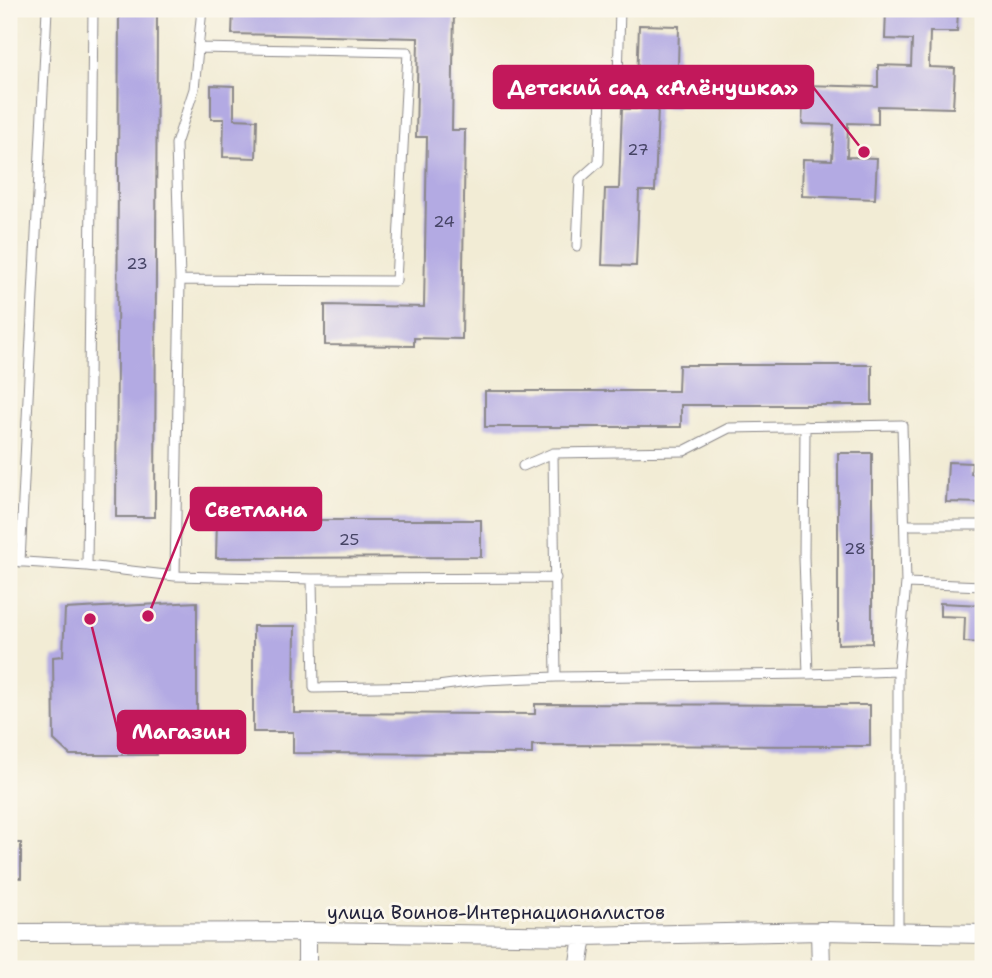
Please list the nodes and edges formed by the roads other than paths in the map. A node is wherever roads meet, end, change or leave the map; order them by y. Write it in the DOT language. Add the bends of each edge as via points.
graph roads {
  1 [pos="47,9"];
  2 [pos="93,9"];
  3 [pos="202,9"];
  4 [pos="620,9"];
  5 [pos="198,48"];
  6 [pos="577,246"];
  7 [pos="180,281"];
  8 [pos="805,426"];
  9 [pos="553,453"];
  10 [pos="523,466"];
  11 [pos="983,525"];
  12 [pos="905,526"];
  13 [pos="9,561"];
  14 [pos="20,562"];
  15 [pos="87,566"];
  16 [pos="174,576"];
  17 [pos="556,578"];
  18 [pos="312,579"];
  19 [pos="906,583"];
  20 [pos="983,586"];
  21 [pos="898,671"];
  22 [pos="808,674"];
  23 [pos="556,677"];
  24 [pos="820,931"];
  25 [pos="307,932"];
  26 [pos="9,933"];
  27 [pos="898,933"];
  28 [pos="983,934"];
  29 [pos="583,936"];
  30 [pos="307,969"];
  31 [pos="578,969"];
  32 [pos="821,969"];
  1 -- 14 [label="lane"];
  2 -- 15 [label="lane"];
  3 -- 5 [label="lane"];
  4 -- 6 [label="lane" via="618,78 601,89 599,162 580,179"];
  5 -- 7 [label="lane" via="194,89 176,144"];
  5 -- 7 [label="lane" via="408,52 396,281"];
  7 -- 16 [label="lane"];
  8 -- 9 [label="lane" via="729,428 684,451"];
  8 -- 12 [label="lane" via="902,425"];
  8 -- 22 [label="lane"];
  9 -- 10 [label="lane"];
  9 -- 17 [label="lane"];
  11 -- 12 [label="lane"];
  12 -- 19 [label="lane"];
  13 -- 14 [label="lane"];
  14 -- 15 [label="lane"];
  15 -- 16 [label="lane"];
  16 -- 18 [label="lane"];
  17 -- 18 [label="lane"];
  17 -- 23 [label="lane"];
  18 -- 23 [label="lane" via="314,688 438,686"];
  19 -- 20 [label="lane"];
  19 -- 21 [label="lane"];
  21 -- 22 [label="lane"];
  21 -- 27 [label="lane"];
  22 -- 23 [label="lane"];
  24 -- 27 [label="street, улица Воинов-Интернационалистов"];
  24 -- 29 [label="street, улица Воинов-Интернационалистов"];
  24 -- 32 [label="street"];
  25 -- 26 [label="street, улица Воинов-Интернационалистов"];
  25 -- 29 [label="street, улица Воинов-Интернационалистов"];
  25 -- 30 [label="street"];
  27 -- 28 [label="street, улица Воинов-Интернационалистов"];
  29 -- 31 [label="street"];
}
